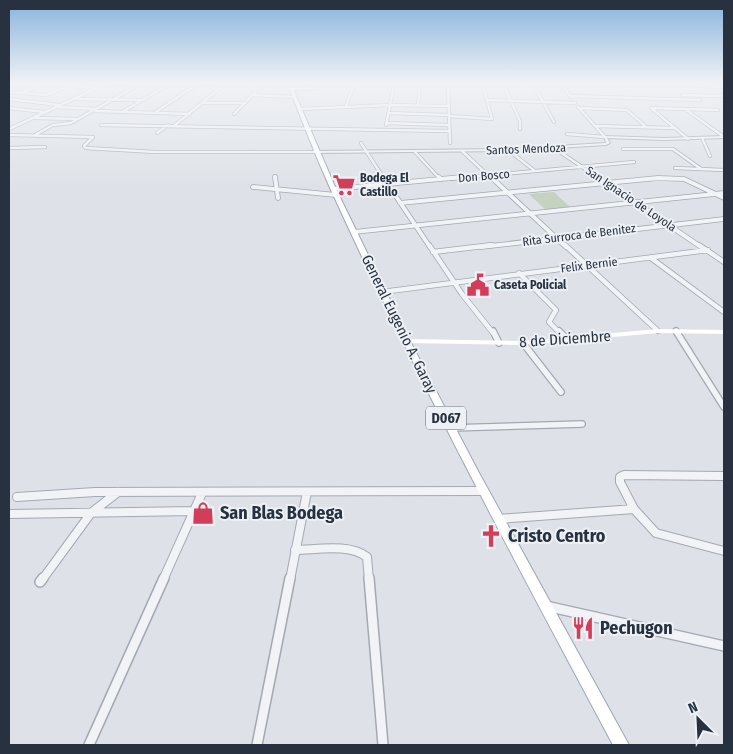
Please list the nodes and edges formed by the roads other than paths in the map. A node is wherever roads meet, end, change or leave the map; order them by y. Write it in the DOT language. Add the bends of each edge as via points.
graph roads {
  1 [pos="82,117"];
  2 [pos="186,117"];
  3 [pos="303,117"];
  4 [pos="387,117"];
  5 [pos="449,117"];
  6 [pos="473,117"];
  7 [pos="492,117"];
  8 [pos="518,117"];
  9 [pos="551,117"];
  10 [pos="587,117"];
  11 [pos="634,117"];
  12 [pos="662,117"];
  13 [pos="696,117"];
  14 [pos="33,118"];
  15 [pos="78,119"];
  16 [pos="554,122"];
  17 [pos="386,123"];
  18 [pos="101,125"];
  19 [pos="168,125"];
  20 [pos="175,125"];
  21 [pos="448,125"];
  22 [pos="236,126"];
  23 [pos="595,126"];
  24 [pos="307,127"];
  25 [pos="646,127"];
  26 [pos="674,128"];
  27 [pos="9,129"];
  28 [pos="520,129"];
  29 [pos="385,130"];
  30 [pos="157,132"];
  31 [pos="236,132"];
  32 [pos="448,132"];
  33 [pos="567,134"];
  34 [pos="9,135"];
  35 [pos="35,135"];
  36 [pos="604,137"];
  37 [pos="724,137"];
  38 [pos="702,138"];
  39 [pos="688,139"];
  40 [pos="361,143"];
  41 [pos="450,143"];
  42 [pos="45,147"];
  43 [pos="9,148"];
  44 [pos="554,148"];
  45 [pos="623,148"];
  46 [pos="508,150"];
  47 [pos="462,151"];
  48 [pos="318,152"];
  49 [pos="367,152"];
  50 [pos="415,152"];
  51 [pos="710,156"];
  52 [pos="634,162"];
  53 [pos="582,167"];
  54 [pos="675,168"];
  55 [pos="702,168"];
  56 [pos="724,170"];
  57 [pos="536,171"];
  58 [pos="489,175"];
  59 [pos="275,176"];
  60 [pos="440,179"];
  61 [pos="387,184"];
  62 [pos="607,184"];
  63 [pos="253,187"];
  64 [pos="277,190"];
  65 [pos="335,192"];
  66 [pos="508,193"];
  67 [pos="724,193"];
  68 [pos="716,194"];
  69 [pos="278,198"];
  70 [pos="724,198"];
  71 [pos="635,202"];
  72 [pos="400,203"];
  73 [pos="530,213"];
  74 [pos="724,219"];
  75 [pos="415,225"];
  76 [pos="669,225"];
  77 [pos="354,232"];
  78 [pos="557,238"];
  79 [pos="708,250"];
  80 [pos="433,252"];
  81 [pos="651,258"];
  82 [pos="724,262"];
  83 [pos="587,265"];
  84 [pos="519,273"];
  85 [pos="454,282"];
  86 [pos="382,292"];
  87 [pos="724,312"];
  88 [pos="658,331"];
  89 [pos="676,331"];
  90 [pos="724,332"];
  91 [pos="568,339"];
  92 [pos="406,341"];
  93 [pos="499,343"];
  94 [pos="523,343"];
  95 [pos="561,392"];
  96 [pos="724,407"];
  97 [pos="582,424"];
  98 [pos="450,428"];
  99 [pos="724,476"];
  100 [pos="483,491"];
  101 [pos="118,492"];
  102 [pos="306,492"];
  103 [pos="202,493"];
  104 [pos="17,497"];
  105 [pos="634,509"];
  106 [pos="194,511"];
  107 [pos="91,513"];
  108 [pos="9,514"];
  109 [pos="498,519"];
  110 [pos="295,550"];
  111 [pos="724,551"];
  112 [pos="40,582"];
  113 [pos="545,606"];
  114 [pos="724,646"];
  115 [pos="89,745"];
  116 [pos="257,745"];
  117 [pos="383,745"];
  118 [pos="621,745"];
  1 -- 15 [label="street"];
  2 -- 20 [label="street"];
  3 -- 24 [label="main road, General Eugenio A. Garay / D067"];
  4 -- 17 [label="street"];
  5 -- 21 [label="street"];
  6 -- 7 [label="street"];
  8 -- 28 [label="street"];
  9 -- 16 [label="street"];
  10 -- 23 [label="street"];
  11 -- 25 [label="street"];
  12 -- 26 [label="street"];
  13 -- 37 [label="street"];
  14 -- 15 [label="street"];
  14 -- 27 [label="street"];
  15 -- 35 [label="street" via="53,125"];
  17 -- 21 [label="street"];
  17 -- 29 [label="street"];
  18 -- 19 [label="street"];
  19 -- 20 [label="street"];
  19 -- 30 [label="street"];
  20 -- 22 [label="street"];
  21 -- 32 [label="street"];
  22 -- 24 [label="street"];
  22 -- 31 [label="street"];
  23 -- 25 [label="street"];
  23 -- 36 [label="street"];
  24 -- 29 [label="street"];
  24 -- 48 [label="main road, General Eugenio A. Garay / D067"];
  25 -- 26 [label="street"];
  26 -- 39 [label="street"];
  29 -- 32 [label="street"];
  32 -- 41 [label="street"];
  33 -- 36 [label="street"];
  34 -- 35 [label="street"];
  35 -- 48 [label="street" via="93,137 84,146 86,148 155,152"];
  36 -- 39 [label="street"];
  36 -- 44 [label="street, Santos Mendoza" via="608,144"];
  37 -- 38 [label="street"];
  38 -- 39 [label="street"];
  38 -- 51 [label="street"];
  40 -- 49 [label="street"];
  42 -- 43 [label="street"];
  44 -- 46 [label="street, Santos Mendoza"];
  44 -- 53 [label="street, San Ignacio de Loyola"];
  45 -- 55 [label="street" via="674,149"];
  46 -- 47 [label="street, Santos Mendoza"];
  46 -- 57 [label="street"];
  47 -- 50 [label="street, Santos Mendoza"];
  47 -- 58 [label="street"];
  48 -- 49 [label="street, Santos Mendoza"];
  48 -- 65 [label="main road, General Eugenio A. Garay / D067"];
  49 -- 50 [label="street, Santos Mendoza"];
  49 -- 61 [label="street"];
  50 -- 60 [label="street"];
  52 -- 53 [label="street, Don Bosco"];
  53 -- 57 [label="street, Don Bosco"];
  53 -- 62 [label="street, San Ignacio de Loyola"];
  54 -- 55 [label="street"];
  55 -- 56 [label="street"];
  57 -- 58 [label="street, Don Bosco"];
  58 -- 60 [label="street, Don Bosco"];
  58 -- 66 [label="street"];
  59 -- 64 [label="street"];
  60 -- 61 [label="street, Don Bosco"];
  61 -- 65 [label="street, Don Bosco"];
  61 -- 72 [label="street"];
  62 -- 66 [label="street"];
  62 -- 68 [label="street" via="658,178 682,179"];
  62 -- 71 [label="street, San Ignacio de Loyola"];
  63 -- 64 [label="street, Don Bosco"];
  64 -- 65 [label="street, Don Bosco"];
  64 -- 69 [label="street"];
  65 -- 77 [label="main road, General Eugenio A. Garay / D067"];
  66 -- 72 [label="street"];
  66 -- 73 [label="street"];
  67 -- 68 [label="street"];
  68 -- 70 [label="street"];
  68 -- 71 [label="street"];
  71 -- 73 [label="street"];
  71 -- 76 [label="street, San Ignacio de Loyola"];
  72 -- 75 [label="street"];
  73 -- 75 [label="street"];
  73 -- 78 [label="street"];
  74 -- 76 [label="street, Rita Surroca de Benitez"];
  75 -- 77 [label="street"];
  75 -- 80 [label="street"];
  76 -- 78 [label="street, Rita Surroca de Benitez"];
  76 -- 79 [label="street, San Ignacio de Loyola"];
  77 -- 86 [label="main road, General Eugenio A. Garay / D067"];
  78 -- 80 [label="street, Rita Surroca de Benitez"];
  78 -- 83 [label="street"];
  79 -- 81 [label="street, Felix Bernie"];
  79 -- 82 [label="street, San Ignacio de Loyola"];
  80 -- 85 [label="street"];
  81 -- 83 [label="street, Felix Bernie"];
  81 -- 87 [label="street"];
  83 -- 84 [label="street, Felix Bernie"];
  83 -- 88 [label="street"];
  84 -- 85 [label="street, Felix Bernie"];
  84 -- 91 [label="street" via="556,310 549,322"];
  85 -- 86 [label="street, Felix Bernie"];
  85 -- 93 [label="street"];
  86 -- 92 [label="main road, General Eugenio A. Garay / D067"];
  88 -- 89 [label="main road, 8 de Diciembre"];
  88 -- 91 [label="main road, 8 de Diciembre"];
  89 -- 90 [label="main road, 8 de Diciembre"];
  89 -- 96 [label="street"];
  91 -- 94 [label="main road, 8 de Diciembre"];
  92 -- 93 [label="main road, 8 de Diciembre"];
  92 -- 98 [label="main road, General Eugenio A. Garay / D067"];
  93 -- 94 [label="main road, 8 de Diciembre"];
  94 -- 95 [label="street"];
  97 -- 98 [label="street"];
  98 -- 100 [label="main road, General Eugenio A. Garay / D067"];
  99 -- 105 [label="street" via="624,475 620,482"];
  100 -- 102 [label="street"];
  100 -- 109 [label="main road, General Eugenio A. Garay / D067"];
  101 -- 103 [label="street"];
  101 -- 104 [label="street"];
  101 -- 107 [label="street"];
  102 -- 103 [label="street"];
  102 -- 110 [label="street"];
  103 -- 106 [label="street"];
  105 -- 109 [label="street"];
  105 -- 111 [label="street" via="656,533"];
  106 -- 107 [label="street"];
  106 -- 115 [label="street"];
  107 -- 108 [label="street"];
  107 -- 112 [label="street"];
  109 -- 113 [label="main road, General Eugenio A. Garay / D067"];
  110 -- 116 [label="street"];
  110 -- 117 [label="street" via="360,551 367,557"];
  113 -- 114 [label="street"];
  113 -- 118 [label="main road, General Eugenio A. Garay / D067"];
}
